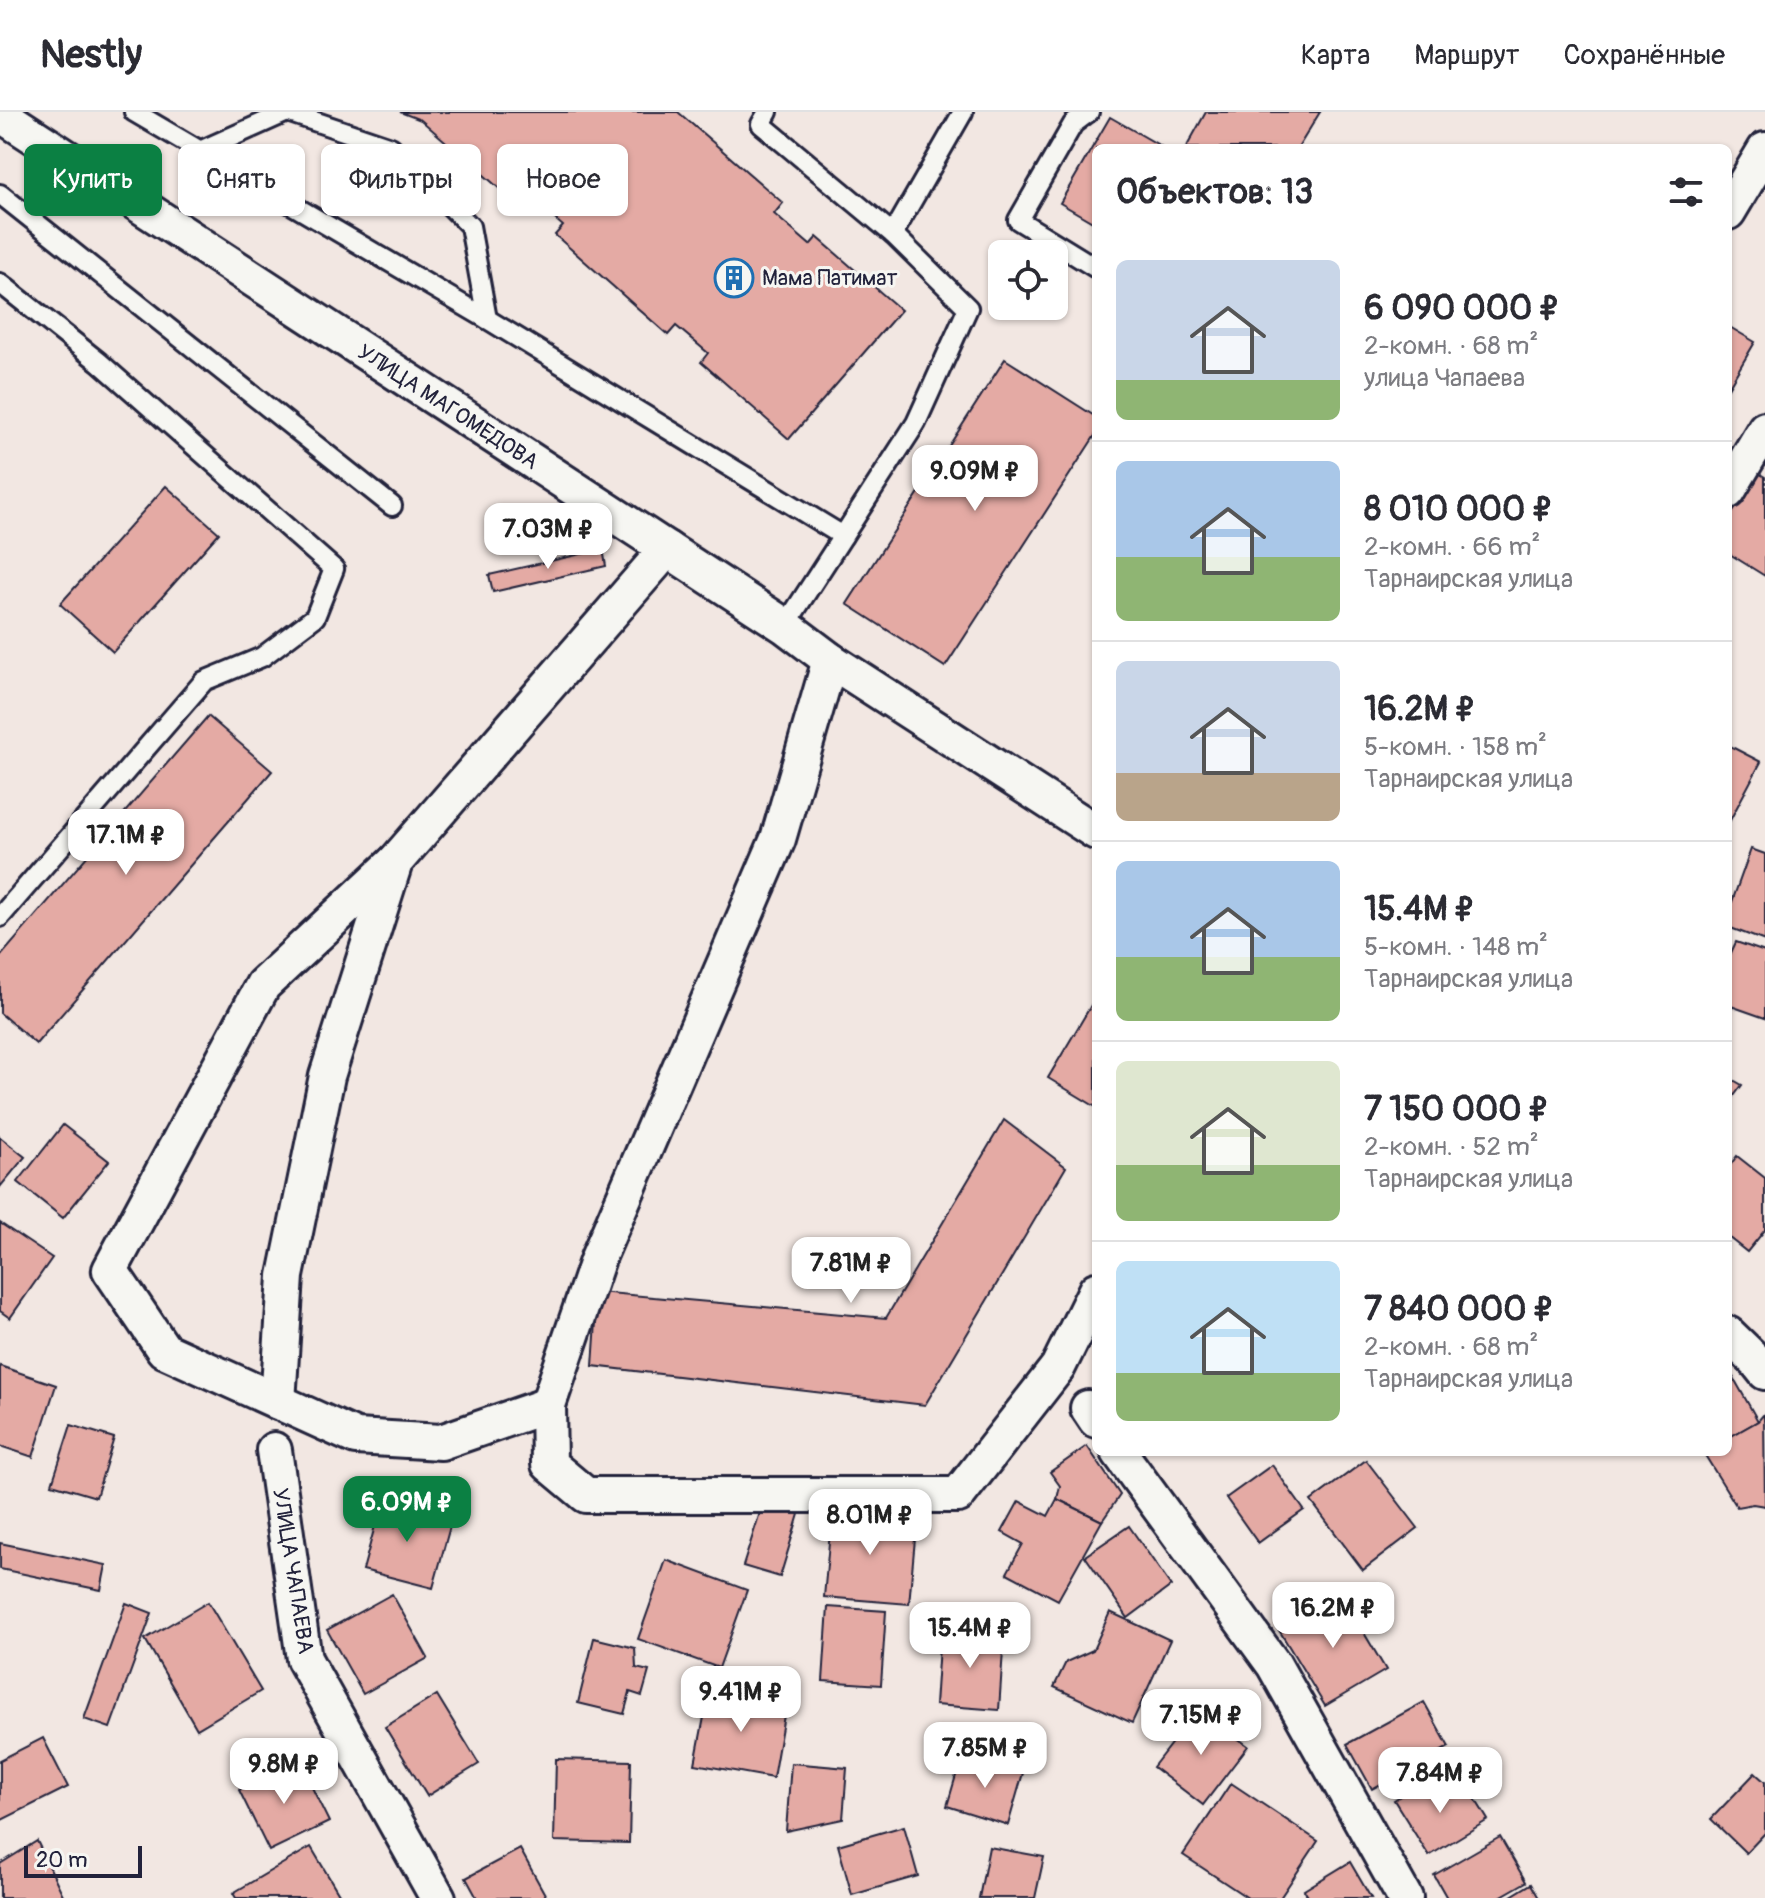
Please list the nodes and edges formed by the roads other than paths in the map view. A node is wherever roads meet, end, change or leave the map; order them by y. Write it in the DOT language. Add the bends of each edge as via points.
graph roads {
  1 [pos="134,112"];
  2 [pos="287,112"];
  3 [pos="768,112"];
  4 [pos="963,112"];
  5 [pos="1089,112"];
  6 [pos="0,114"];
  7 [pos="188,144"];
  8 [pos="216,144"];
  9 [pos="1765,150"];
  10 [pos="0,194"];
  11 [pos="1732,205"];
  12 [pos="305,212"];
  13 [pos="893,234"];
  14 [pos="1092,266"];
  15 [pos="0,283"];
  16 [pos="487,319"];
  17 [pos="1765,429"];
  18 [pos="1732,484"];
  19 [pos="392,506"];
  20 [pos="843,536"];
  21 [pos="667,549"];
  22 [pos="785,626"];
  23 [pos="830,660"];
  24 [pos="1092,829"];
  25 [pos="395,862"];
  26 [pos="0,917"];
  27 [pos="1092,1298"];
  28 [pos="1732,1337"];
  29 [pos="1762,1361"];
  30 [pos="278,1402"];
  31 [pos="548,1405"];
  32 [pos="274,1450"];
  33 [pos="1122,1456"];
  34 [pos="438,1898"];
  35 [pos="1405,1898"];
  1 -- 7 [label="lane"];
  2 -- 8 [label="lane"];
  2 -- 16 [label="lane" via="391,147 470,226"];
  3 -- 13 [label="lane" via="761,124"];
  4 -- 13 [label="lane"];
  5 -- 14 [label="lane" via="1073,124 1018,220"];
  6 -- 21 [label="street, УЛИЦА МАГОМЕДОВА"];
  9 -- 11 [label="street"];
  10 -- 19 [label="lane"];
  12 -- 16 [label="lane"];
  13 -- 20 [label="lane" via="968,308 916,423"];
  15 -- 26 [label="lane" via="99,362 334,569 315,617 262,657 204,681"];
  16 -- 20 [label="lane"];
  17 -- 18 [label="street"];
  20 -- 22 [label="lane"];
  21 -- 22 [label="street, УЛИЦА МАГОМЕДОВА"];
  21 -- 25 [label="street"];
  22 -- 23 [label="street, УЛИЦА МАГОМЕДОВА"];
  23 -- 24 [label="street, УЛИЦА МАГОМЕДОВА"];
  23 -- 31 [label="street" via="778,839 598,1258"];
  25 -- 30 [label="street" via="327,1076 286,1276"];
  25 -- 30 [label="street" via="263,985 110,1270 164,1350"];
  27 -- 31 [label="street" via="1058,1367 958,1495 586,1495 549,1464"];
  28 -- 29 [label="street"];
  30 -- 31 [label="street" via="356,1437 441,1442"];
  32 -- 34 [label="street, УЛИЦА ЧАПАЕВА" via="304,1659"];
  33 -- 35 [label="street" via="1274,1665"];
}
